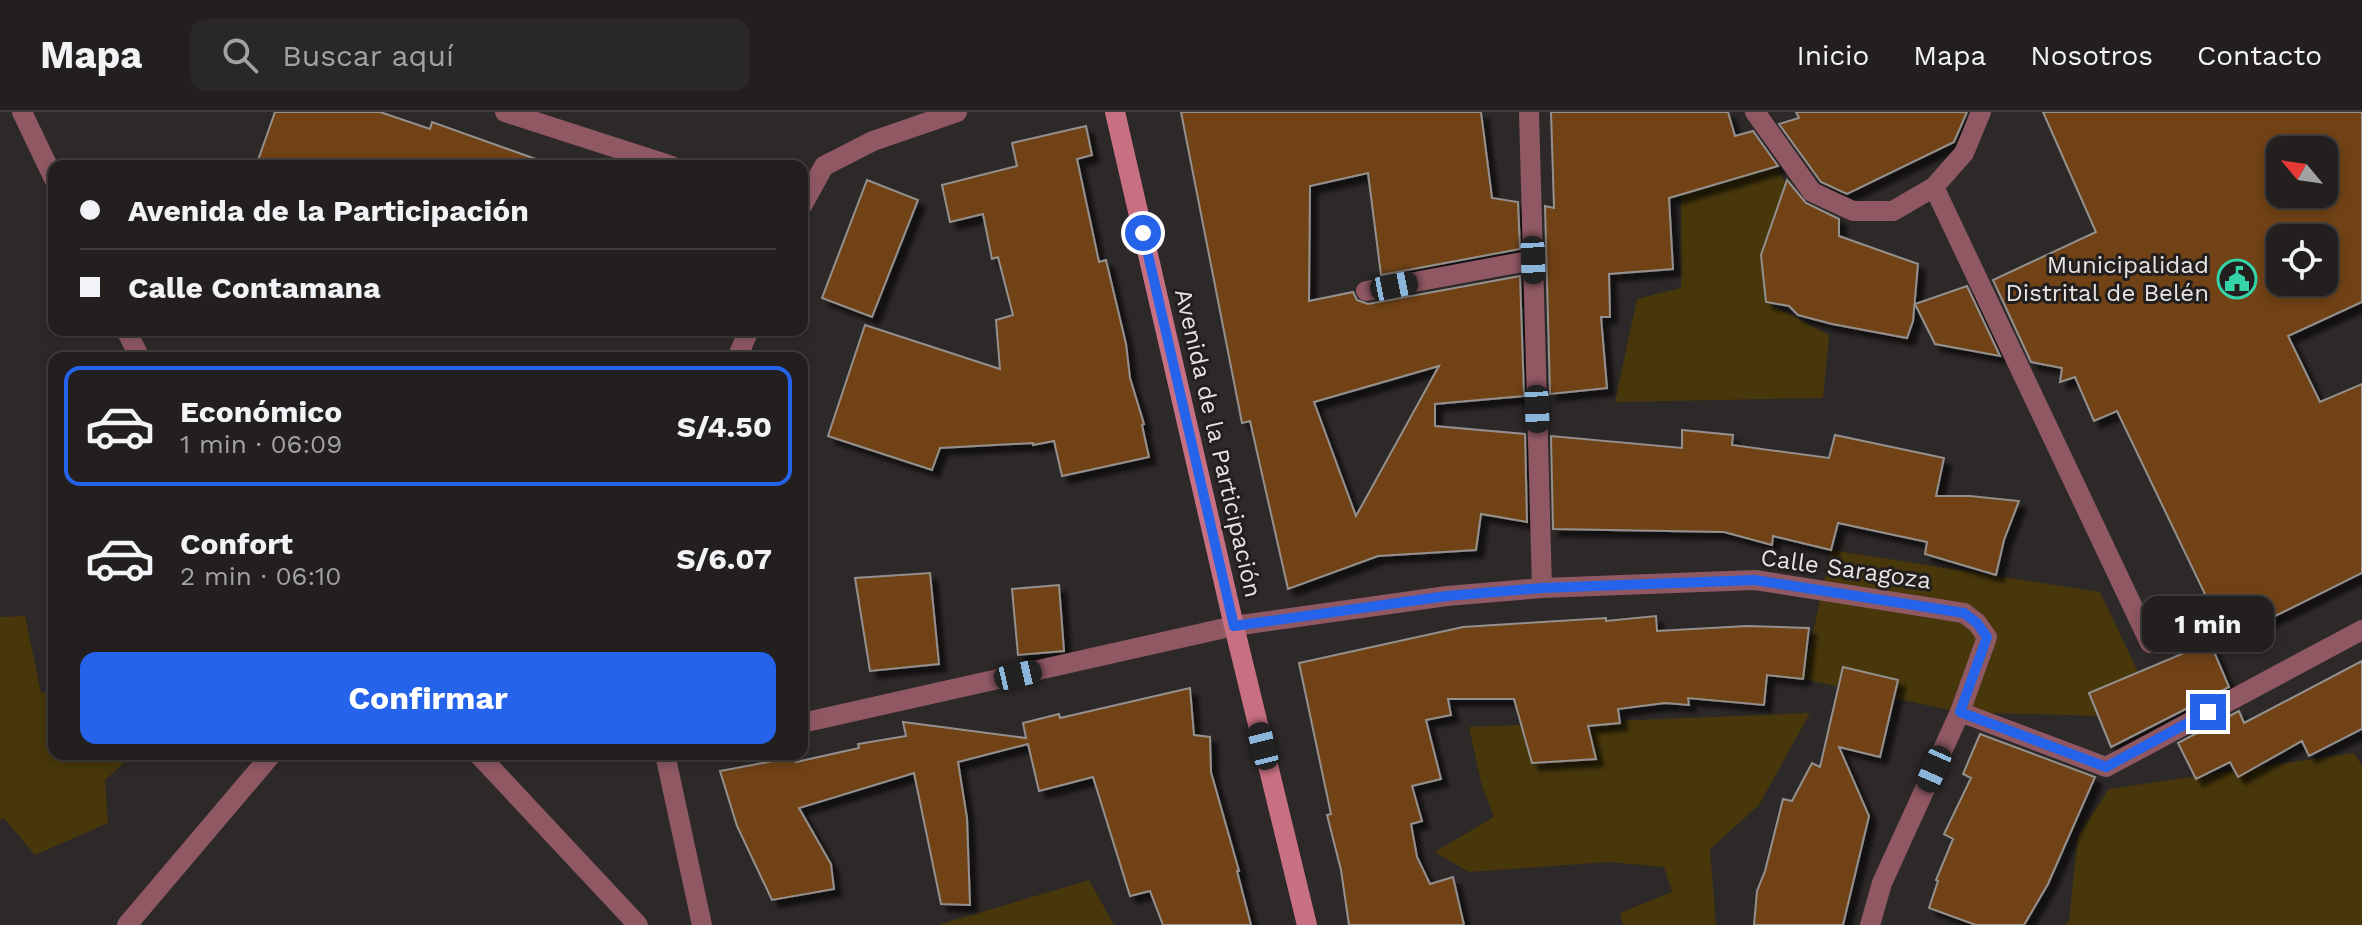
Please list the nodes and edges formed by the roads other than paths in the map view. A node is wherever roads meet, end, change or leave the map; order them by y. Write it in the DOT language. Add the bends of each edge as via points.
graph roads {
  1 [pos="22,112"];
  2 [pos="505,112"];
  3 [pos="957,112"];
  4 [pos="1115,112"];
  5 [pos="1529,112"];
  6 [pos="1755,112"];
  7 [pos="1981,112"];
  8 [pos="653,160"];
  9 [pos="48,166"];
  10 [pos="1934,187"];
  11 [pos="808,195"];
  12 [pos="1533,260"];
  13 [pos="1366,291"];
  14 [pos="1542,588"];
  15 [pos="1234,626"];
  16 [pos="2362,630"];
  17 [pos="2150,643"];
  18 [pos="1960,712"];
  19 [pos="808,722"];
  20 [pos="267,760"];
  21 [pos="484,760"];
  22 [pos="666,760"];
  23 [pos="127,925"];
  24 [pos="638,925"];
  25 [pos="702,925"];
  26 [pos="1307,925"];
  27 [pos="1870,925"];
  1 -- 9 [label="street"];
  2 -- 8 [label="street"];
  3 -- 11 [label="street" via="873,141 824,166"];
  4 -- 15 [label="main road, Avenida de la Participación"];
  5 -- 12 [label="street"];
  6 -- 10 [label="street" via="1812,192 1853,211 1893,211"];
  7 -- 10 [label="street" via="1964,153"];
  10 -- 17 [label="street"];
  12 -- 13 [label="street"];
  12 -- 14 [label="street"];
  14 -- 15 [label="street, Calle Saragoza"];
  14 -- 18 [label="street, Calle Saragoza" via="1755,580 1964,613 1987,637"];
  15 -- 19 [label="street, Calle Saragoza"];
  15 -- 26 [label="main road, Avenida de la Participación"];
  16 -- 18 [label="street" via="2106,767"];
  18 -- 27 [label="street, Calle Saragoza" via="1882,883"];
  20 -- 23 [label="street"];
  21 -- 24 [label="street"];
  22 -- 25 [label="street"];
}
